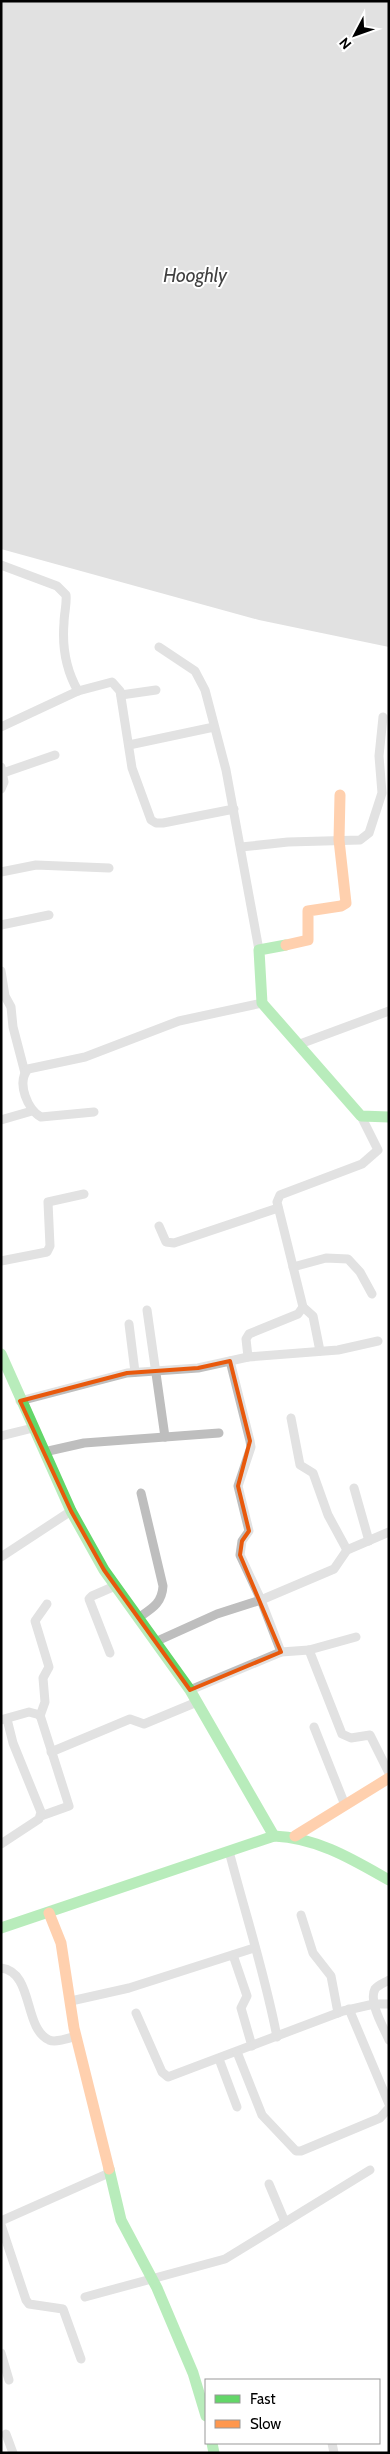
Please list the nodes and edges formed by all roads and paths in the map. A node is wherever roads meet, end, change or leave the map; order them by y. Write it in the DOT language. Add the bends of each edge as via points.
graph roads {
  1 [pos="1,565"];
  2 [pos="159,647"];
  3 [pos="156,690"];
  4 [pos="78,691"];
  5 [pos="120,695"];
  6 [pos="383,717"];
  7 [pos="1,727"];
  8 [pos="214,727"];
  9 [pos="129,745"];
  10 [pos="55,755"];
  11 [pos="2,770"];
  12 [pos="1,789"];
  13 [pos="386,793"];
  14 [pos="340,795"];
  15 [pos="234,809"];
  16 [pos="339,840"];
  17 [pos="241,847"];
  18 [pos="109,868"];
  19 [pos="1,872"];
  20 [pos="49,915"];
  21 [pos="1,925"];
  22 [pos="258,950"];
  23 [pos="1,971"];
  24 [pos="262,1004"];
  25 [pos="389,1011"];
  26 [pos="300,1044"];
  27 [pos="25,1073"];
  28 [pos="32,1111"];
  29 [pos="94,1112"];
  30 [pos="361,1116"];
  31 [pos="389,1117"];
  32 [pos="1,1120"];
  33 [pos="389,1148"];
  34 [pos="378,1150"];
  35 [pos="84,1194"];
  36 [pos="278,1208"];
  37 [pos="159,1226"];
  38 [pos="1,1262"];
  39 [pos="293,1267"];
  40 [pos="372,1294"];
  41 [pos="303,1307"];
  42 [pos="148,1310"];
  43 [pos="129,1324"];
  44 [pos="378,1341"];
  45 [pos="320,1351"];
  46 [pos="1,1354"];
  47 [pos="248,1357"];
  48 [pos="230,1361"];
  49 [pos="157,1371"];
  50 [pos="135,1372"];
  51 [pos="20,1401"];
  52 [pos="290,1418"];
  53 [pos="33,1428"];
  54 [pos="219,1433"];
  55 [pos="1,1436"];
  56 [pos="165,1437"];
  57 [pos="44,1452"];
  58 [pos="354,1488"];
  59 [pos="141,1493"];
  60 [pos="71,1511"];
  61 [pos="389,1532"];
  62 [pos="369,1541"];
  63 [pos="347,1550"];
  64 [pos="1,1557"];
  65 [pos="115,1586"];
  66 [pos="261,1600"];
  67 [pos="47,1604"];
  68 [pos="138,1618"];
  69 [pos="356,1637"];
  70 [pos="155,1642"];
  71 [pos="310,1650"];
  72 [pos="281,1652"];
  73 [pos="110,1653"];
  74 [pos="190,1690"];
  75 [pos="197,1702"];
  76 [pos="40,1716"];
  77 [pos="4,1720"];
  78 [pos="314,1727"];
  79 [pos="51,1752"];
  80 [pos="389,1773"];
  81 [pos="389,1778"];
  82 [pos="345,1806"];
  83 [pos="41,1816"];
  84 [pos="274,1836"];
  85 [pos="295,1836"];
  86 [pos="1,1844"];
  87 [pos="229,1851"];
  88 [pos="389,1880"];
  89 [pos="49,1913"];
  90 [pos="301,1915"];
  91 [pos="1,1928"];
  92 [pos="254,1948"];
  93 [pos="233,1955"];
  94 [pos="1,1968"];
  95 [pos="389,1980"];
  96 [pos="71,2001"];
  97 [pos="374,2004"];
  98 [pos="389,2004"];
  99 [pos="349,2009"];
  100 [pos="136,2013"];
  101 [pos="338,2013"];
  102 [pos="76,2036"];
  103 [pos="277,2036"];
  104 [pos="389,2040"];
  105 [pos="252,2046"];
  106 [pos="237,2052"];
  107 [pos="219,2059"];
  108 [pos="389,2104"];
  109 [pos="237,2107"];
  110 [pos="389,2108"];
  111 [pos="370,2170"];
  112 [pos="109,2173"];
  113 [pos="269,2184"];
  114 [pos="1,2221"];
  115 [pos="286,2222"];
  116 [pos="1,2226"];
  117 [pos="152,2278"];
  118 [pos="85,2297"];
  119 [pos="1,2353"];
  120 [pos="81,2359"];
  121 [pos="9,2380"];
  122 [pos="205,2413"];
  123 [pos="6,2434"];
  124 [pos="12,2453"];
  1 -- 4 [label="street" via="57,586 66,595 66,659"];
  2 -- 8 [label="street" via="202,680"];
  3 -- 5 [label="street"];
  4 -- 5 [label="street" via="112,682"];
  4 -- 7 [label="street"];
  5 -- 9 [label="street"];
  6 -- 13 [label="street" via="379,756"];
  8 -- 9 [label="street"];
  8 -- 15 [label="street"];
  9 -- 15 [label="street" via="137,784 153,822 163,823"];
  10 -- 11 [label="street"];
  11 -- 12 [label="street"];
  13 -- 16 [label="street" via="369,833 360,840"];
  14 -- 16 [label="street"];
  15 -- 17 [label="street"];
  16 -- 17 [label="street"];
  16 -- 22 [label="street" via="346,903 308,911 308,940"];
  17 -- 22 [label="street"];
  18 -- 19 [label="street" via="36,865"];
  20 -- 21 [label="street"];
  22 -- 24 [label="street"];
  23 -- 27 [label="street"];
  24 -- 26 [label="street"];
  24 -- 27 [label="street" via="179,1021 85,1057"];
  25 -- 26 [label="street"];
  26 -- 30 [label="street"];
  27 -- 28 [label="street" via="24,1087"];
  28 -- 29 [label="street" via="42,1117"];
  28 -- 32 [label="street"];
  30 -- 31 [label="street"];
  30 -- 34 [label="street"];
  33 -- 34 [label="street"];
  34 -- 36 [label="street" via="362,1164 280,1195"];
  35 -- 38 [label="street" via="48,1202 48,1252"];
  36 -- 37 [label="street" via="174,1243 166,1242"];
  36 -- 39 [label="street"];
  39 -- 40 [label="street" via="326,1258 348,1259"];
  39 -- 41 [label="street"];
  41 -- 45 [label="street" via="313,1316"];
  41 -- 47 [label="street" via="298,1314 248,1334"];
  42 -- 49 [label="street"];
  43 -- 50 [label="street"];
  44 -- 45 [label="street"];
  45 -- 47 [label="street"];
  46 -- 51 [label="street"];
  47 -- 48 [label="street"];
  48 -- 49 [label="street" via="198,1368"];
  48 -- 66 [label="street" via="251,1447 238,1486 249,1531 242,1541 240,1555"];
  49 -- 50 [label="street"];
  49 -- 56 [label="street"];
  50 -- 51 [label="street"];
  51 -- 53 [label="street"];
  52 -- 63 [label="street" via="300,1465 313,1473 328,1515"];
  53 -- 55 [label="street"];
  53 -- 57 [label="street"];
  54 -- 56 [label="street"];
  56 -- 57 [label="street" via="84,1443"];
  57 -- 60 [label="street"];
  58 -- 62 [label="street"];
  59 -- 68 [label="street" via="163,1595 158,1604"];
  60 -- 64 [label="street"];
  60 -- 65 [label="street"];
  61 -- 62 [label="street"];
  62 -- 63 [label="street"];
  63 -- 66 [label="street" via="334,1568"];
  65 -- 68 [label="street"];
  65 -- 73 [label="street" via="89,1599"];
  66 -- 70 [label="street" via="217,1614"];
  66 -- 72 [label="street"];
  67 -- 76 [label="street" via="35,1621 50,1667 43,1678 45,1702"];
  68 -- 70 [label="street"];
  69 -- 71 [label="street"];
  70 -- 74 [label="street"];
  71 -- 72 [label="street"];
  71 -- 80 [label="street" via="342,1734 351,1738 370,1735"];
  72 -- 74 [label="street"];
  74 -- 75 [label="street"];
  75 -- 79 [label="street" via="144,1724 130,1719"];
  75 -- 84 [label="street"];
  76 -- 77 [label="street" via="29,1712"];
  76 -- 79 [label="street"];
  77 -- 83 [label="street"];
  78 -- 82 [label="street"];
  79 -- 83 [label="street" via="69,1806"];
  81 -- 82 [label="street"];
  82 -- 85 [label="street"];
  83 -- 86 [label="street"];
  84 -- 85 [label="street"];
  84 -- 87 [label="street"];
  85 -- 88 [label="street" via="321,1843"];
  87 -- 89 [label="street"];
  87 -- 92 [label="street"];
  89 -- 91 [label="street"];
  89 -- 96 [label="street" via="60,1943"];
  90 -- 101 [label="street" via="314,1953 331,1976"];
  92 -- 93 [label="street"];
  92 -- 103 [label="street" via="268,1990"];
  93 -- 96 [label="street" via="129,1988"];
  93 -- 105 [label="street" via="247,1996 242,2008"];
  94 -- 102 [label="street" via="16,1973 28,2006 46,2038 55,2041"];
  95 -- 97 [label="street" via="377,1987"];
  96 -- 102 [label="street"];
  97 -- 98 [label="street"];
  97 -- 99 [label="street"];
  97 -- 104 [label="street"];
  99 -- 101 [label="street"];
  99 -- 108 [label="street"];
  100 -- 107 [label="street" via="162,2072 168,2077"];
  101 -- 103 [label="street"];
  102 -- 112 [label="street"];
  103 -- 105 [label="street"];
  105 -- 106 [label="street"];
  106 -- 107 [label="street"];
  106 -- 110 [label="street" via="262,2116 296,2151 380,2118"];
  107 -- 109 [label="street"];
  111 -- 115 [label="street"];
  112 -- 114 [label="street"];
  112 -- 117 [label="street" via="121,2220"];
  113 -- 115 [label="street"];
  115 -- 117 [label="street" via="226,2259"];
  116 -- 120 [label="street" via="26,2300 29,2304 63,2309"];
  117 -- 118 [label="street"];
  117 -- 122 [label="street" via="193,2373"];
  119 -- 121 [label="street"];
  123 -- 124 [label="street"];
}
